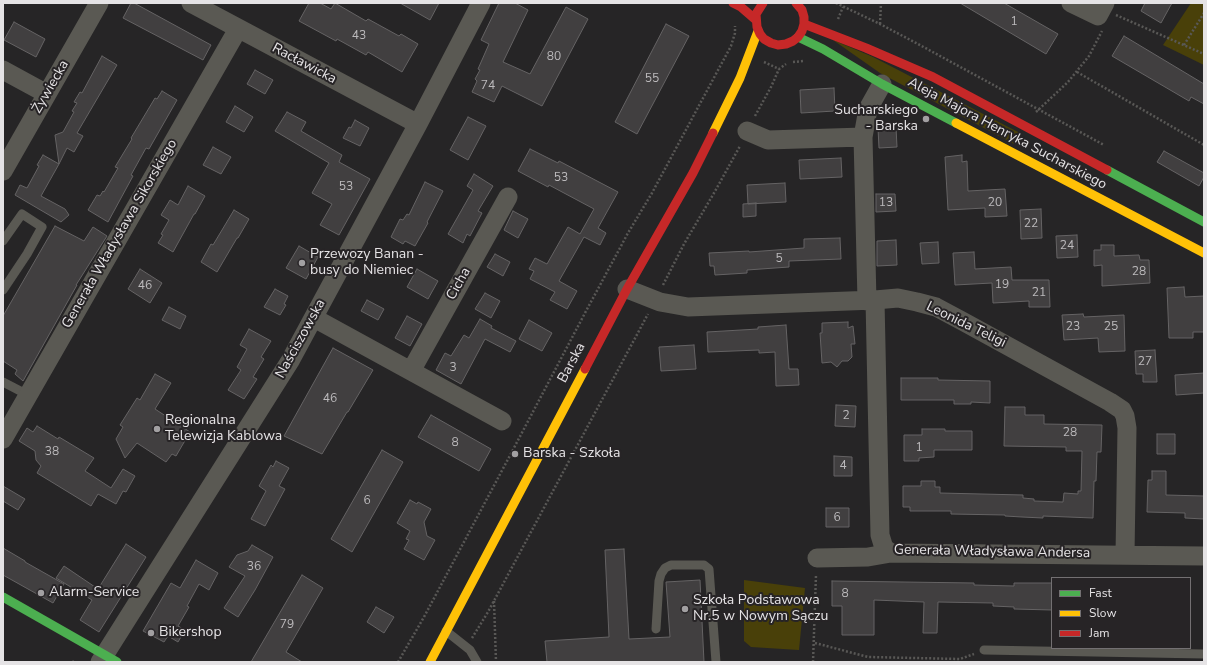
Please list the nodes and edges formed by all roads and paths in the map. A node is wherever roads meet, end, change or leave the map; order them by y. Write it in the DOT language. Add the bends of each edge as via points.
graph roads {
  1 [pos="99,3"];
  2 [pos="191,3"];
  3 [pos="481,3"];
  4 [pos="733,3"];
  5 [pos="763,3"];
  6 [pos="798,3"];
  7 [pos="836,3"];
  8 [pos="881,3"];
  9 [pos="1071,3"];
  10 [pos="1108,8"];
  11 [pos="1204,14"];
  12 [pos="756,20"];
  13 [pos="804,24"];
  14 [pos="880,24"];
  15 [pos="1105,25"];
  16 [pos="238,29"];
  17 [pos="758,31"];
  18 [pos="798,37"];
  19 [pos="731,46"];
  20 [pos="1184,46"];
  21 [pos="1204,54"];
  22 [pos="755,65"];
  23 [pos="778,69"];
  24 [pos="3,70"];
  25 [pos="1077,72"];
  26 [pos="740,78"];
  27 [pos="882,84"];
  28 [pos="47,94"];
  29 [pos="1038,109"];
  30 [pos="418,124"];
  31 [pos="1026,127"];
  32 [pos="747,131"];
  33 [pos="864,137"];
  34 [pos="1204,145"];
  35 [pos="1107,147"];
  36 [pos="3,171"];
  37 [pos="508,197"];
  38 [pos="1204,222"];
  39 [pos="3,241"];
  40 [pos="1200,249"];
  41 [pos="627,289"];
  42 [pos="3,290"];
  43 [pos="654,300"];
  44 [pos="871,301"];
  45 [pos="314,318"];
  46 [pos="411,371"];
  47 [pos="3,382"];
  48 [pos="28,395"];
  49 [pos="502,421"];
  50 [pos="3,439"];
  51 [pos="891,553"];
  52 [pos="1125,555"];
  53 [pos="1204,556"];
  54 [pos="817,558"];
  55 [pos="3,597"];
  56 [pos="494,600"];
  57 [pos="656,629"];
  58 [pos="446,631"];
  59 [pos="815,644"];
  60 [pos="467,647"];
  61 [pos="984,650"];
  62 [pos="1204,654"];
  63 [pos="107,660"];
  64 [pos="398,662"];
  65 [pos="430,662"];
  66 [pos="478,662"];
  67 [pos="496,662"];
  68 [pos="716,662"];
  69 [pos="813,662"];
  1 -- 28 [label="street, Żywiecka"];
  2 -- 16 [label="street, Racławicka"];
  3 -- 30 [label="street, Naściszowska"];
  4 -- 12 [label="street"];
  5 -- 12 [label="street"];
  6 -- 13 [label="street"];
  7 -- 14 [label="path"];
  8 -- 14 [label="path"];
  9 -- 10 [label="street" via="1098,16"];
  10 -- 20 [label="path"];
  11 -- 20 [label="path"];
  12 -- 17 [label="street"];
  13 -- 18 [label="street"];
  13 -- 31 [label="street, Aleja Majora Henryka Sucharskiego" via="933,77"];
  14 -- 29 [label="path"];
  15 -- 25 [label="path" via="1089,56"];
  16 -- 30 [label="street, Racławicka"];
  16 -- 48 [label="street, Generała Władysława Sikorskiego"];
  17 -- 18 [label="street" via="772,47 786,44"];
  17 -- 26 [label="street, Barska"];
  18 -- 27 [label="street, Aleja Majora Henryka Sucharskiego"];
  19 -- 64 [label="path"];
  20 -- 21 [label="path"];
  22 -- 26 [label="street, Barska"];
  23 -- 32 [label="path"];
  24 -- 28 [label="street"];
  25 -- 29 [label="path"];
  25 -- 34 [label="path"];
  26 -- 41 [label="street, Barska" via="693,173"];
  27 -- 33 [label="street, Generała Władysława Andersa" via="868,109"];
  27 -- 40 [label="street, Aleja Majora Henryka Sucharskiego"];
  28 -- 36 [label="street, Żywiecka"];
  29 -- 31 [label="path"];
  29 -- 35 [label="path"];
  30 -- 45 [label="street, Naściszowska"];
  31 -- 38 [label="street, Aleja Majora Henryka Sucharskiego"];
  32 -- 33 [label="street" via="768,140"];
  32 -- 43 [label="path"];
  33 -- 44 [label="street, Generała Władysława Andersa"];
  37 -- 46 [label="street, Cicha"];
  39 -- 42 [label="lane" via="22,214 42,227"];
  41 -- 43 [label="street, Leonida Teligi"];
  41 -- 58 [label="street, Barska"];
  43 -- 44 [label="street, Leonida Teligi" via="688,307"];
  43 -- 56 [label="path" via="648,316"];
  44 -- 51 [label="street, Generała Władysława Andersa" via="880,535 884,548"];
  44 -- 52 [label="street, Leonida Teligi" via="898,298 936,307 1122,410 1127,428"];
  45 -- 46 [label="street"];
  45 -- 63 [label="street, Naściszowska"];
  46 -- 49 [label="street"];
  47 -- 48 [label="lane"];
  48 -- 50 [label="street, Generała Władysława Sikorskiego"];
  51 -- 52 [label="street, Generała Władysława Andersa"];
  51 -- 54 [label="street" via="868,557"];
  52 -- 53 [label="street, Generała Władysława Andersa"];
  54 -- 59 [label="path"];
  55 -- 63 [label="street"];
  56 -- 60 [label="path"];
  56 -- 67 [label="path"];
  57 -- 68 [label="lane" via="659,581 665,568 671,565 704,565 708,569"];
  58 -- 60 [label="lane"];
  58 -- 65 [label="street, Barska"];
  59 -- 61 [label="path" via="868,657 960,659"];
  59 -- 69 [label="path"];
  60 -- 66 [label="lane"];
  61 -- 62 [label="lane"];
}
